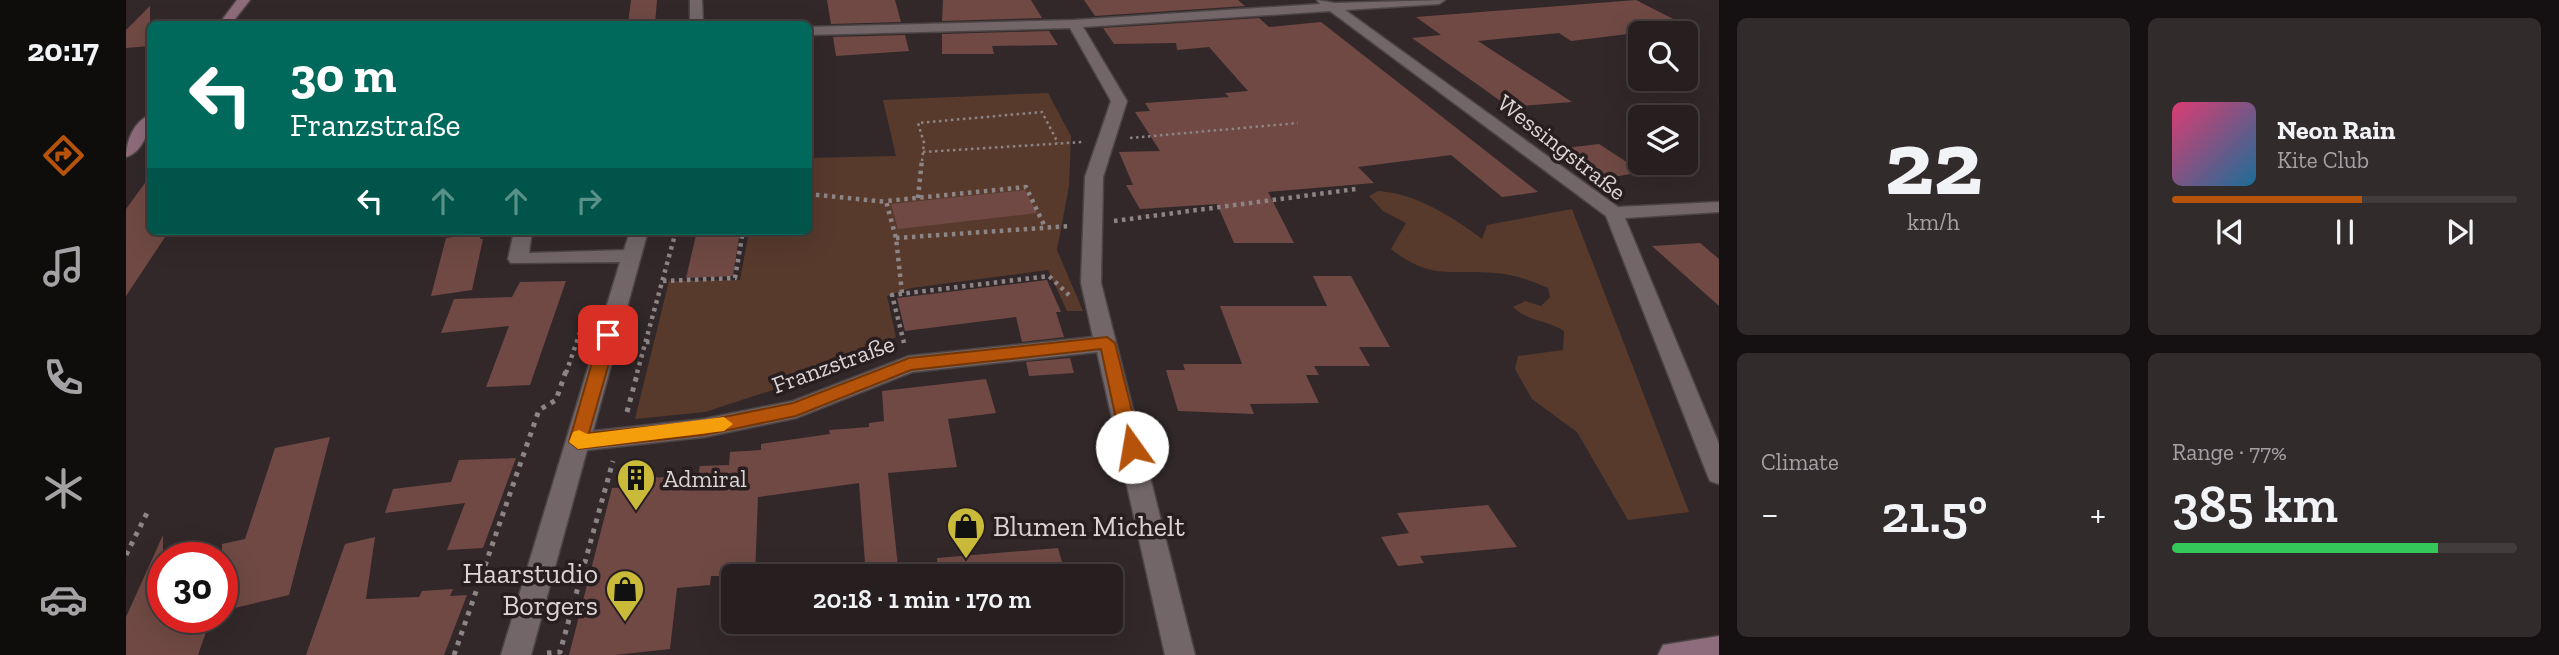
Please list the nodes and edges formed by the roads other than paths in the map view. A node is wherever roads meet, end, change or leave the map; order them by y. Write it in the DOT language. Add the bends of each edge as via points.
graph roads {
  1 [pos="244,0"];
  2 [pos="695,0"];
  3 [pos="1439,0"];
  4 [pos="1329,4"];
  5 [pos="227,21"];
  6 [pos="697,21"];
  7 [pos="1074,24"];
  8 [pos="812,31"];
  9 [pos="147,124"];
  10 [pos="126,152"];
  11 [pos="1719,208"];
  12 [pos="1614,212"];
  13 [pos="522,235"];
  14 [pos="638,235"];
  15 [pos="631,256"];
  16 [pos="1107,343"];
  17 [pos="578,442"];
  18 [pos="1719,474"];
  19 [pos="1719,650"];
  20 [pos="516,655"];
  21 [pos="1180,655"];
  22 [pos="1673,655"];
  1 -- 5 [label="street"];
  2 -- 6 [label="street"];
  3 -- 4 [label="street"];
  4 -- 7 [label="street"];
  4 -- 12 [label="street, Wessingstraße"];
  7 -- 8 [label="street"];
  7 -- 16 [label="street" via="1119,102 1094,177 1091,224 1091,284"];
  9 -- 10 [label="street"];
  11 -- 12 [label="street"];
  12 -- 18 [label="street, Wessingstraße"];
  13 -- 15 [label="street" via="518,259"];
  14 -- 15 [label="street"];
  15 -- 17 [label="street"];
  16 -- 17 [label="street, Franzstraße" via="909,364 796,410 704,428"];
  16 -- 21 [label="street"];
  17 -- 20 [label="street"];
  19 -- 22 [label="street"];
}
